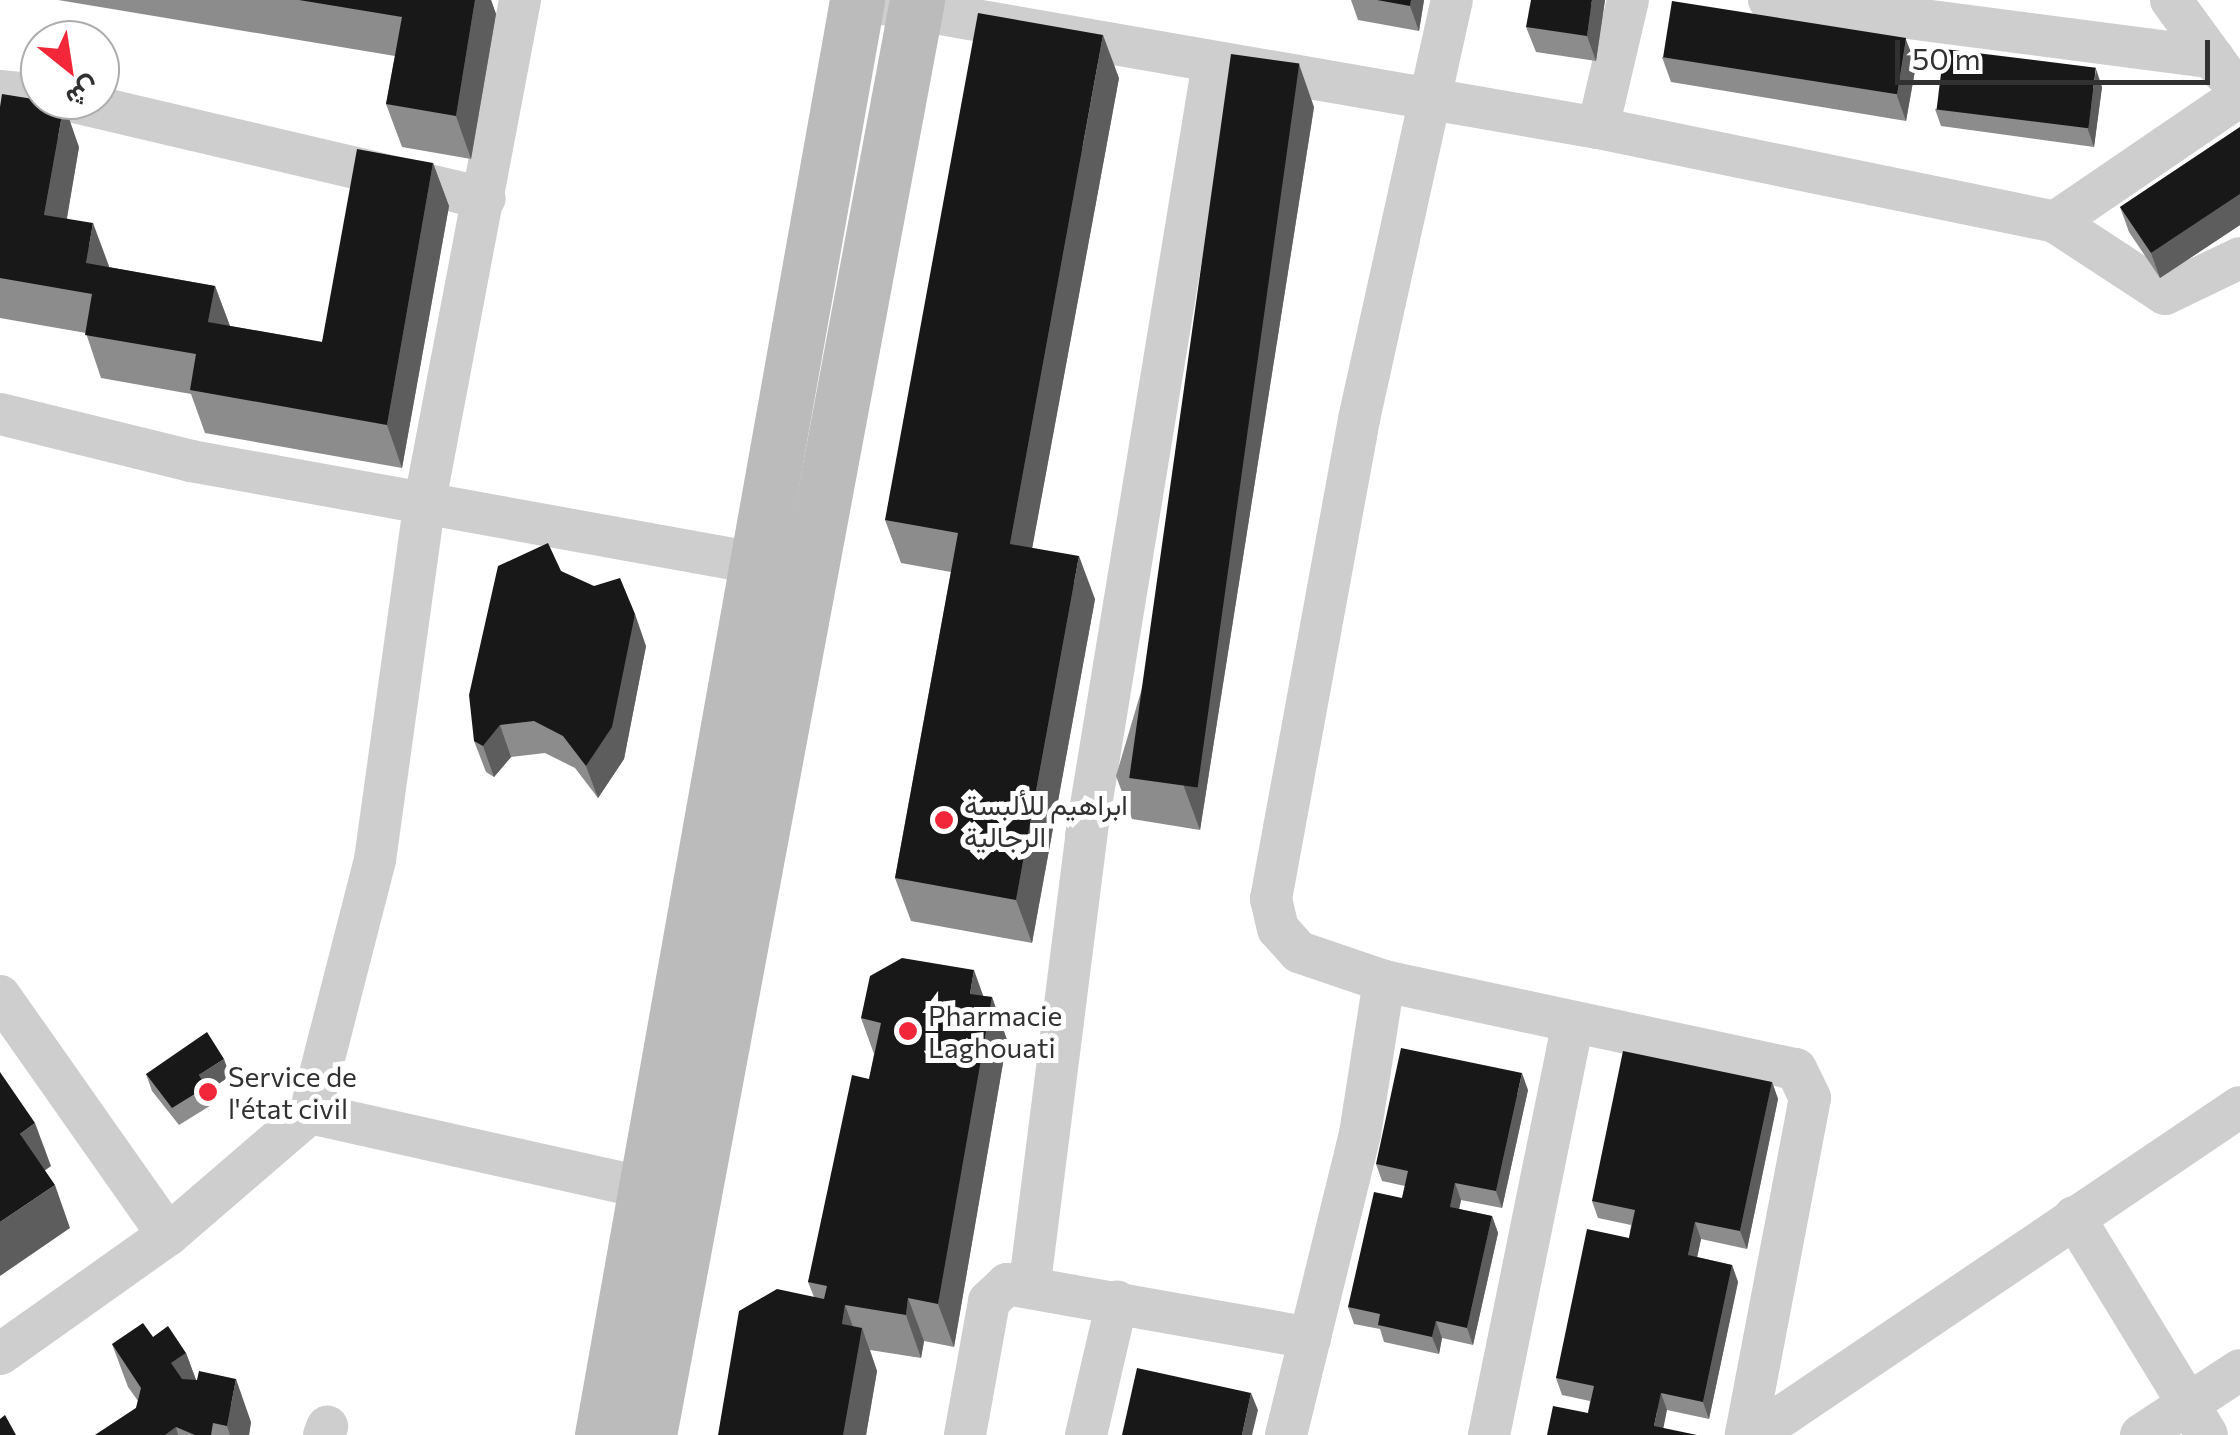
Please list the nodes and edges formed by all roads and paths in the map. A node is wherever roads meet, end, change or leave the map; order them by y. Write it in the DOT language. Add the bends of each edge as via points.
graph roads {
  1 [pos="520,0"];
  2 [pos="858,0"];
  3 [pos="1452,0"];
  4 [pos="1628,0"];
  5 [pos="1769,0"];
  6 [pos="2172,0"];
  7 [pos="917,5"];
  8 [pos="1927,13"];
  9 [pos="2213,58"];
  10 [pos="1213,63"];
  11 [pos="2240,95"];
  12 [pos="1430,97"];
  13 [pos="120,113"];
  14 [pos="1598,128"];
  15 [pos="485,198"];
  16 [pos="2055,222"];
  17 [pos="2240,258"];
  18 [pos="0,414"];
  19 [pos="425,501"];
  20 [pos="756,563"];
  21 [pos="808,572"];
  22 [pos="1384,982"];
  23 [pos="0,996"];
  24 [pos="1573,1023"];
  25 [pos="2240,1107"];
  26 [pos="310,1113"];
  27 [pos="670,1194"];
  28 [pos="2074,1217"];
  29 [pos="168,1235"];
  30 [pos="1030,1282"];
  31 [pos="1117,1302"];
  32 [pos="1310,1338"];
  33 [pos="0,1354"];
  34 [pos="2240,1370"];
  35 [pos="2198,1419"];
  36 [pos="602,1435"];
  37 [pos="649,1435"];
  38 [pos="964,1435"];
  39 [pos="1086,1435"];
  40 [pos="1286,1435"];
  41 [pos="1490,1435"];
  42 [pos="1746,1435"];
  43 [pos="1754,1435"];
  44 [pos="2141,1435"];
  1 -- 15 [label="street"];
  2 -- 7 [label="street"];
  2 -- 20 [label="main road" via="795,388"];
  3 -- 12 [label="street"];
  4 -- 14 [label="street"];
  5 -- 8 [label="street"];
  6 -- 9 [label="street"];
  7 -- 10 [label="street"];
  7 -- 21 [label="main road"];
  8 -- 9 [label="street"];
  9 -- 11 [label="street"];
  10 -- 12 [label="street"];
  10 -- 30 [label="street" via="1086,836"];
  11 -- 16 [label="street"];
  12 -- 14 [label="street"];
  12 -- 22 [label="street" via="1271,899 1278,929 1299,952"];
  13 -- 15 [label="street"];
  14 -- 16 [label="street"];
  15 -- 19 [label="street"];
  16 -- 17 [label="street" via="2165,294"];
  18 -- 19 [label="street" via="191,462"];
  19 -- 20 [label="street"];
  19 -- 26 [label="street" via="376,860"];
  20 -- 21 [label="street"];
  20 -- 27 [label="main road"];
  21 -- 27 [label="main road"];
  22 -- 24 [label="street"];
  22 -- 32 [label="street" via="1360,1134"];
  23 -- 29 [label="street"];
  24 -- 41 [label="street"];
  24 -- 42 [label="street" via="1796,1068 1806,1081"];
  25 -- 28 [label="street"];
  26 -- 27 [label="street"];
  26 -- 29 [label="street"];
  27 -- 36 [label="main road"];
  27 -- 37 [label="main road"];
  28 -- 35 [label="street"];
  28 -- 43 [label="street"];
  29 -- 33 [label="street"];
  30 -- 31 [label="street"];
  30 -- 38 [label="street" via="1007,1284 989,1300"];
  31 -- 32 [label="street"];
  31 -- 39 [label="street"];
  32 -- 40 [label="street"];
  34 -- 35 [label="street"];
  35 -- 44 [label="street"];
}
